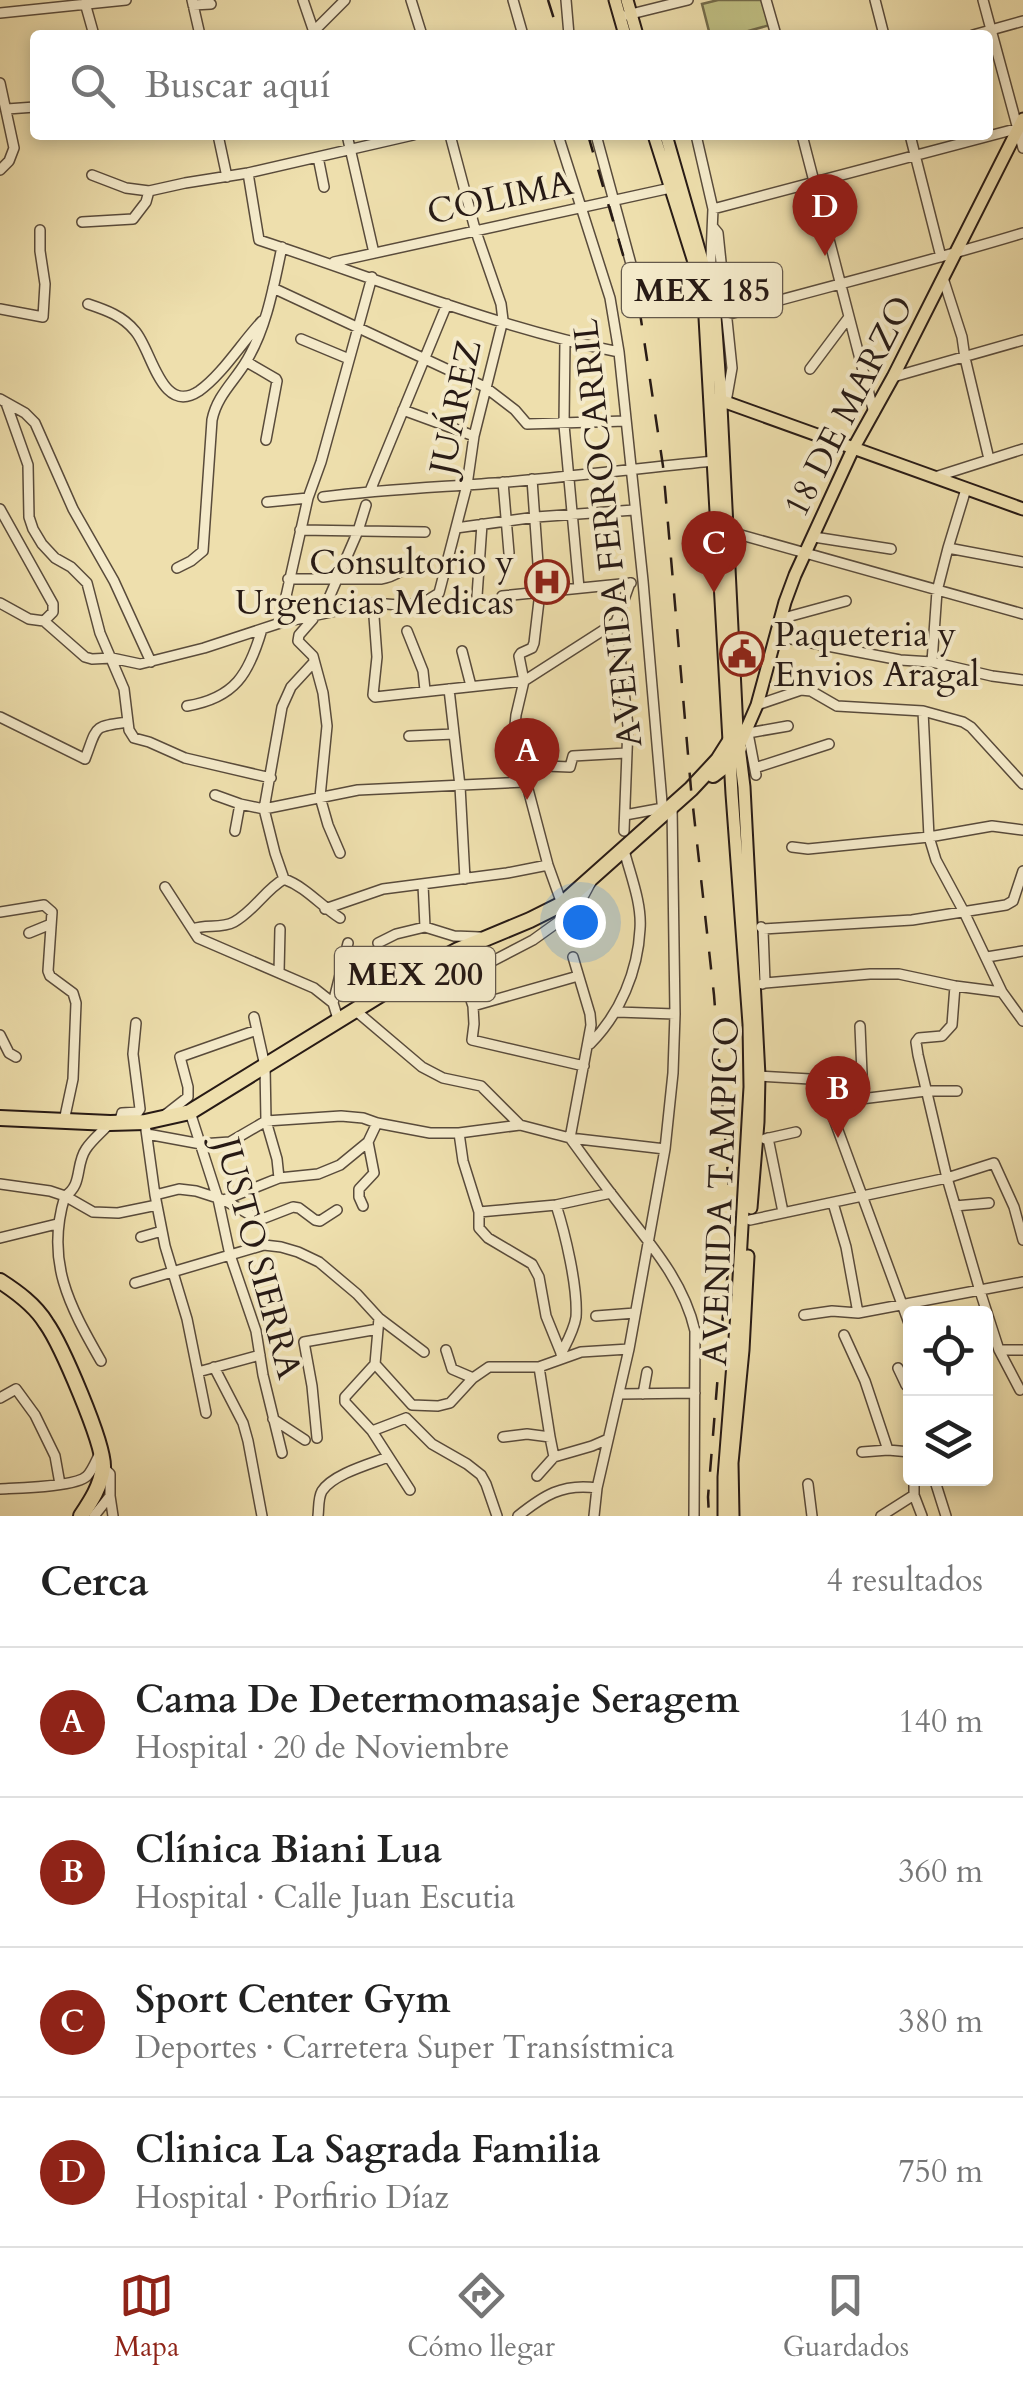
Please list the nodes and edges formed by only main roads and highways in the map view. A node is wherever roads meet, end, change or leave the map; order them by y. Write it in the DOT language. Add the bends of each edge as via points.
graph roads {
  1 [pos="614,0"];
  2 [pos="627,0"];
  3 [pos="625,16"];
  4 [pos="625,30"];
  5 [pos="634,30"];
  6 [pos="1021,125"];
  7 [pos="656,140"];
  8 [pos="667,140"];
  9 [pos="675,187"];
  10 [pos="719,400"];
  11 [pos="854,449"];
  12 [pos="1023,510"];
  13 [pos="724,562"];
  14 [pos="740,736"];
  15 [pos="730,762"];
  16 [pos="691,789"];
  17 [pos="754,1076"];
  18 [pos="0,1118"];
  19 [pos="757,1139"];
  20 [pos="0,1282"];
  21 [pos="81,1516"];
  22 [pos="724,1516"];
  23 [pos="733,1516"];
  1 -- 3 [label="main road"];
  2 -- 3 [label="main road"];
  3 -- 4 [label="main road"];
  3 -- 5 [label="main road"];
  6 -- 11 [label="main road, 18 DE MARZO"];
  7 -- 9 [label="main road, MEX 185"];
  8 -- 9 [label="main road, MEX 185"];
  9 -- 10 [label="main road, MEX 185" via="704,300"];
  9 -- 10 [label="main road, MEX 185" via="710,282"];
  10 -- 11 [label="main road"];
  10 -- 13 [label="main road, MEX 185"];
  10 -- 13 [label="main road, MEX 185" via="713,461"];
  11 -- 12 [label="main road"];
  11 -- 14 [label="main road, 18 DE MARZO" via="788,593 757,705"];
  13 -- 14 [label="main road, MEX 185"];
  14 -- 15 [label="highway, MEX 200"];
  14 -- 16 [label="highway, MEX 200"];
  14 -- 17 [label="main road, AVENIDA TAMPICO / MEX 185" via="760,985"];
  15 -- 16 [label="highway, MEX 200"];
  15 -- 17 [label="main road, AVENIDA TAMPICO / MEX 185"];
  16 -- 18 [label="highway, MEX 200" via="562,904 422,969 190,1112 146,1128"];
  17 -- 19 [label="main road, AVENIDA TAMPICO / MEX 185"];
  19 -- 22 [label="main road, AVENIDA TAMPICO / MEX 185"];
  19 -- 23 [label="main road, AVENIDA TAMPICO / MEX 185"];
  20 -- 21 [label="highway" via="45,1320 102,1460 96,1492"];
}
